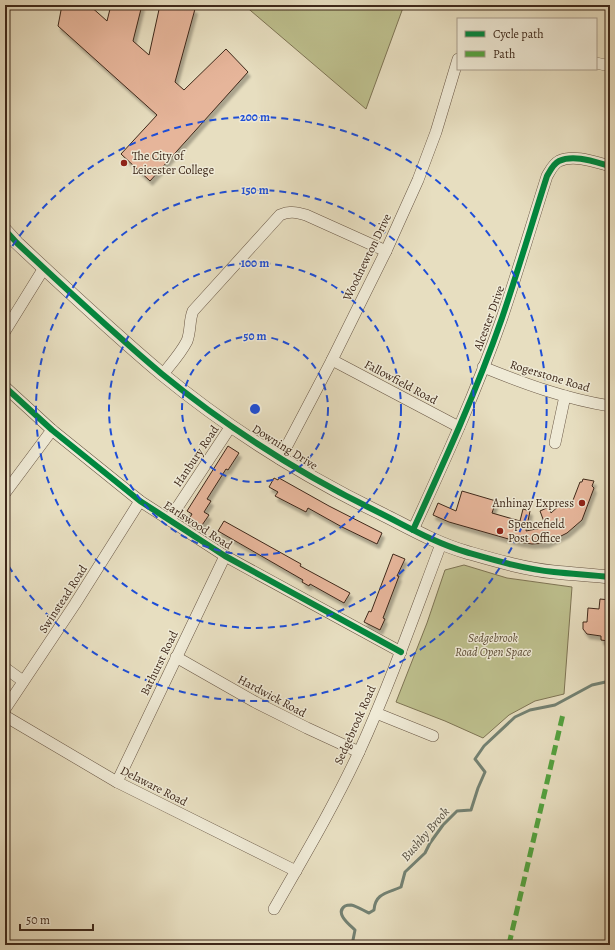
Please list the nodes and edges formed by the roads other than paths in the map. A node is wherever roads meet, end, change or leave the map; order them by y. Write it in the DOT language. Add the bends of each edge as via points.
graph roads {
  1 [pos="457,62"];
  2 [pos="597,63"];
  3 [pos="610,66"];
  4 [pos="610,166"];
  5 [pos="5,230"];
  6 [pos="386,250"];
  7 [pos="44,268"];
  8 [pos="5,331"];
  9 [pos="332,360"];
  10 [pos="483,367"];
  11 [pos="163,374"];
  12 [pos="5,387"];
  13 [pos="565,396"];
  14 [pos="610,406"];
  15 [pos="231,426"];
  16 [pos="459,427"];
  17 [pos="52,430"];
  18 [pos="555,443"];
  19 [pos="280,459"];
  20 [pos="5,493"];
  21 [pos="140,501"];
  22 [pos="169,520"];
  23 [pos="413,530"];
  24 [pos="441,544"];
  25 [pos="225,556"];
  26 [pos="610,577"];
  27 [pos="401,652"];
  28 [pos="176,657"];
  29 [pos="5,668"];
  30 [pos="23,681"];
  31 [pos="5,710"];
  32 [pos="376,713"];
  33 [pos="5,716"];
  34 [pos="433,736"];
  35 [pos="359,752"];
  36 [pos="117,782"];
  37 [pos="296,871"];
  38 [pos="274,909"];
  1 -- 6 [label="street, Woodnewton Drive" via="418,180"];
  2 -- 3 [label="street"];
  4 -- 10 [label="street, Alcester Drive" via="571,158 552,167"];
  5 -- 7 [label="street, Downing Drive"];
  6 -- 9 [label="street, Woodnewton Drive"];
  6 -- 11 [label="street" via="301,213 287,212 280,215 193,311 187,341"];
  7 -- 8 [label="street"];
  7 -- 11 [label="street, Downing Drive"];
  9 -- 16 [label="street, Fallowfield Road"];
  9 -- 19 [label="street, Woodnewton Drive"];
  10 -- 13 [label="street, Rogerstone Road"];
  10 -- 16 [label="street, Alcester Drive"];
  11 -- 15 [label="street, Downing Drive"];
  12 -- 17 [label="street, Earlswood Road"];
  13 -- 14 [label="street, Rogerstone Road"];
  13 -- 18 [label="street"];
  15 -- 19 [label="street, Downing Drive"];
  15 -- 22 [label="street, Hanbury Road"];
  16 -- 23 [label="street, Alcester Drive"];
  17 -- 20 [label="street"];
  17 -- 21 [label="street, Earlswood Road"];
  19 -- 23 [label="street, Downing Drive"];
  21 -- 22 [label="street, Earlswood Road"];
  21 -- 30 [label="street, Swinstead Road"];
  22 -- 25 [label="street, Earlswood Road"];
  23 -- 24 [label="street, Downing Drive"];
  24 -- 26 [label="street, Downing Drive" via="526,567"];
  24 -- 27 [label="street, Sedgebrook Road"];
  25 -- 27 [label="street, Earlswood Road"];
  25 -- 28 [label="street, Bathurst Road"];
  27 -- 32 [label="street, Sedgebrook Road"];
  28 -- 35 [label="street, Hardwick Road" via="255,702"];
  28 -- 36 [label="street, Bathurst Road"];
  29 -- 30 [label="street"];
  30 -- 31 [label="street, Swinstead Road"];
  32 -- 34 [label="street"];
  32 -- 35 [label="street, Sedgebrook Road"];
  33 -- 36 [label="street, Delaware Road"];
  35 -- 37 [label="street, Sedgebrook Road"];
  36 -- 37 [label="street, Delaware Road"];
  37 -- 38 [label="street, Sedgebrook Road"];
}
